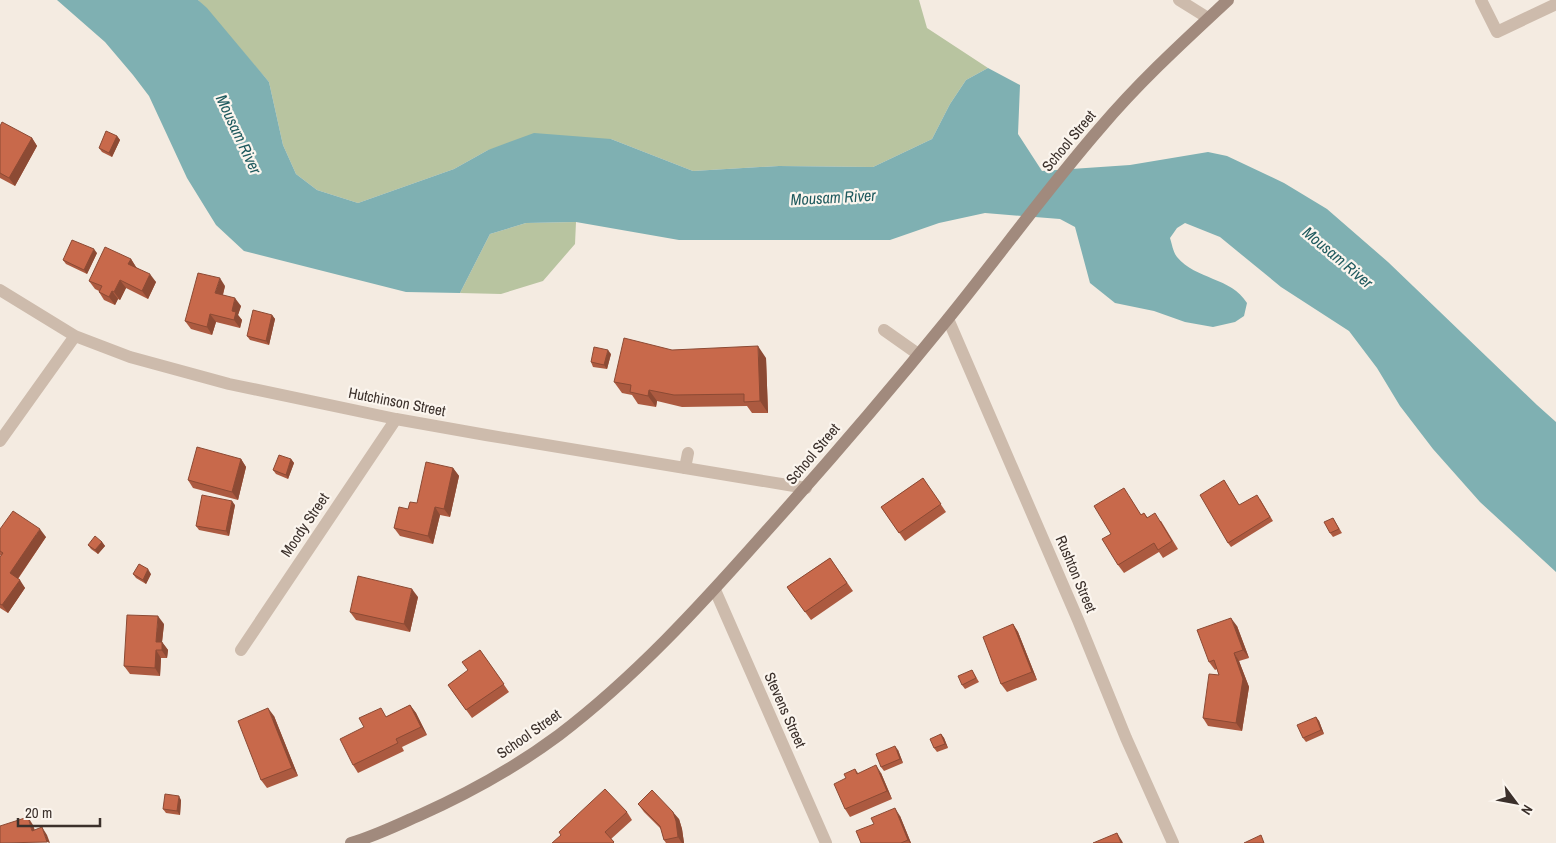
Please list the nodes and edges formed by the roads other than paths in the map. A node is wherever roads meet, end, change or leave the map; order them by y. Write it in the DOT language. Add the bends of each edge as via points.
graph roads {
  1 [pos="1179,0"];
  2 [pos="1228,0"];
  3 [pos="1481,0"];
  4 [pos="1556,4"];
  5 [pos="1208,18"];
  6 [pos="0,290"];
  7 [pos="948,318"];
  8 [pos="884,330"];
  9 [pos="75,336"];
  10 [pos="918,354"];
  11 [pos="396,419"];
  12 [pos="0,441"];
  13 [pos="688,453"];
  14 [pos="685,468"];
  15 [pos="806,488"];
  16 [pos="714,590"];
  17 [pos="241,650"];
  18 [pos="351,843"];
  19 [pos="826,843"];
  20 [pos="1173,843"];
  1 -- 5 [label="street"];
  2 -- 5 [label="street, School Street"];
  3 -- 4 [label="street" via="1497,32"];
  5 -- 7 [label="street, School Street" via="1100,127"];
  6 -- 9 [label="street, Hutchinson Street"];
  7 -- 10 [label="street, School Street"];
  7 -- 20 [label="street, Rushton Street"];
  8 -- 10 [label="street"];
  9 -- 11 [label="street, Hutchinson Street" via="130,357 221,382"];
  9 -- 12 [label="street"];
  10 -- 15 [label="street, School Street"];
  11 -- 14 [label="street, Hutchinson Street"];
  11 -- 17 [label="street, Moody Street"];
  13 -- 14 [label="street"];
  14 -- 15 [label="street, Hutchinson Street"];
  15 -- 16 [label="street, School Street"];
  16 -- 18 [label="street, School Street" via="649,658 557,736 472,790 369,838"];
  16 -- 19 [label="street, Stevens Street"];
}
